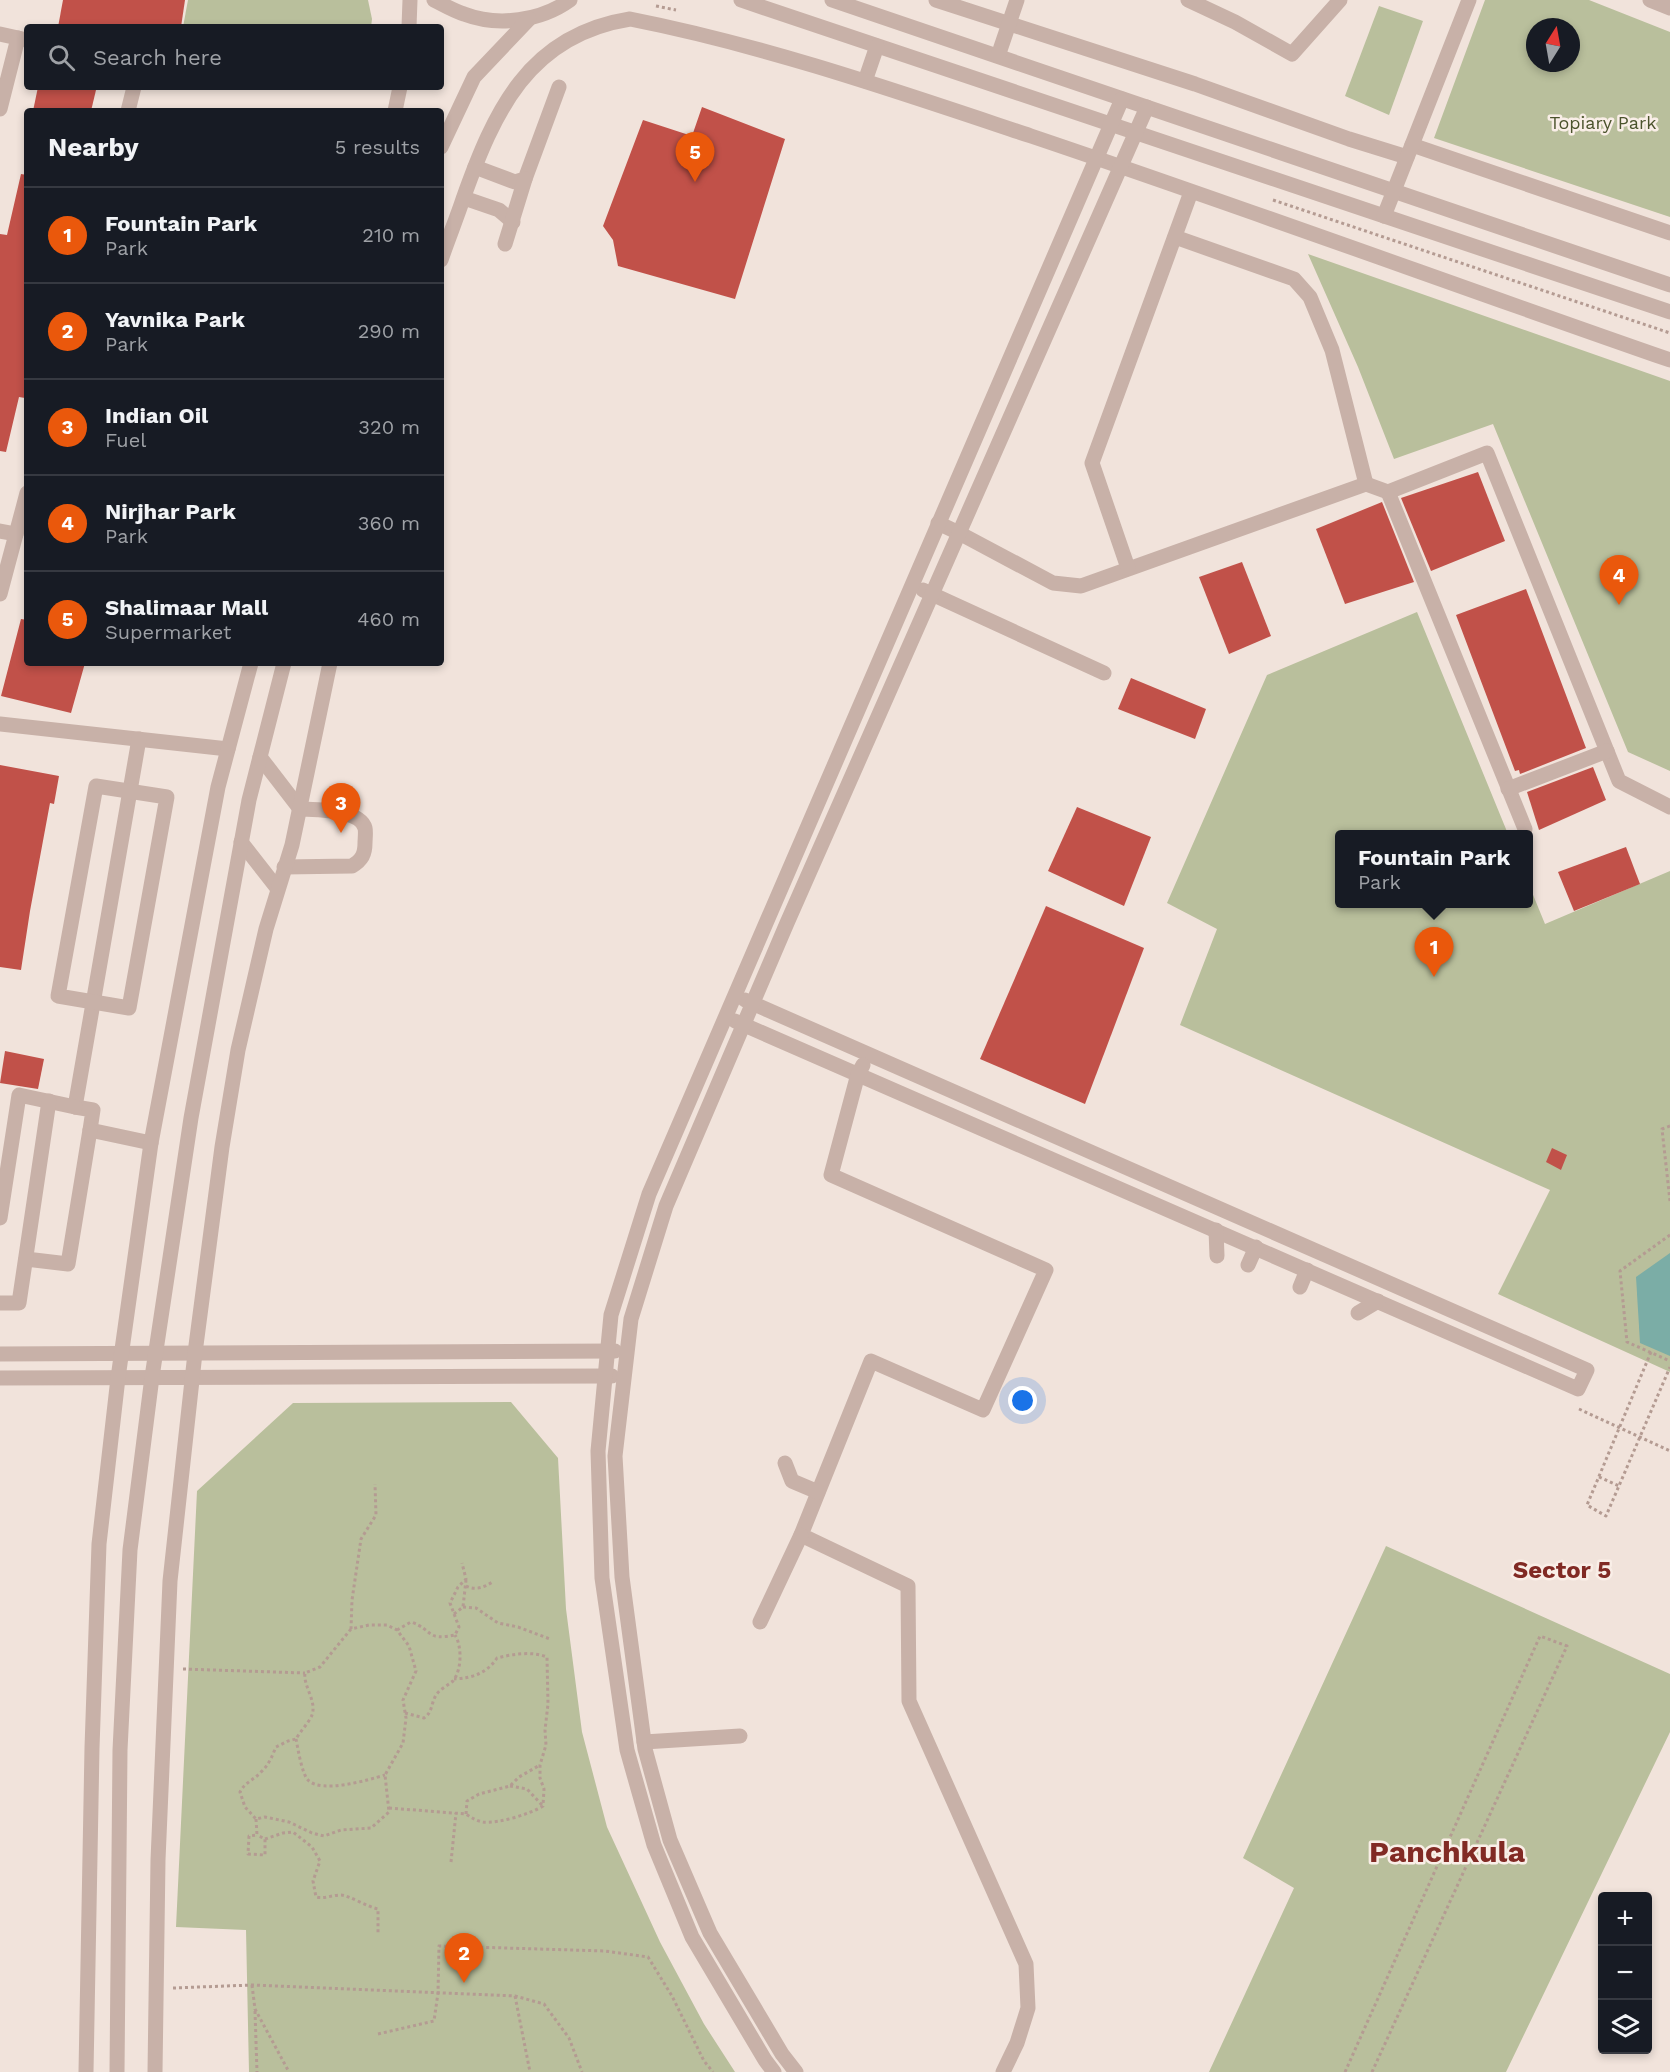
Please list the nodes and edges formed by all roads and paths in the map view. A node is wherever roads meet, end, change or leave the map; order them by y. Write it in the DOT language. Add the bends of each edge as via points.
graph roads {
  1 [pos="410,0"];
  2 [pos="434,0"];
  3 [pos="570,0"];
  4 [pos="741,0"];
  5 [pos="832,0"];
  6 [pos="936,0"];
  7 [pos="1017,0"];
  8 [pos="1188,0"];
  9 [pos="1340,0"];
  10 [pos="1469,0"];
  11 [pos="1650,0"];
  12 [pos="1670,8"];
  13 [pos="529,19"];
  14 [pos="1009,23"];
  15 [pos="409,24"];
  16 [pos="0,34"];
  17 [pos="23,39"];
  18 [pos="877,46"];
  19 [pos="998,56"];
  20 [pos="865,81"];
  21 [pos="559,87"];
  22 [pos="133,90"];
  23 [pos="399,90"];
  24 [pos="1122,99"];
  25 [pos="1147,107"];
  26 [pos="129,108"];
  27 [pos="396,108"];
  28 [pos="0,109"];
  29 [pos="1111,124"];
  30 [pos="1136,133"];
  31 [pos="444,141"];
  32 [pos="1410,151"];
  33 [pos="1096,158"];
  34 [pos="475,167"];
  35 [pos="1120,167"];
  36 [pos="525,179"];
  37 [pos="1394,191"];
  38 [pos="1191,192"];
  39 [pos="1264,197"];
  40 [pos="464,198"];
  41 [pos="1384,216"];
  42 [pos="513,222"];
  43 [pos="1670,233"];
  44 [pos="1175,237"];
  45 [pos="505,244"];
  46 [pos="444,252"];
  47 [pos="1670,285"];
  48 [pos="1670,312"];
  49 [pos="1670,333"];
  50 [pos="1670,360"];
  51 [pos="1366,484"];
  52 [pos="1388,492"];
  53 [pos="24,511"];
  54 [pos="938,524"];
  55 [pos="0,531"];
  56 [pos="959,532"];
  57 [pos="19,542"];
  58 [pos="1128,568"];
  59 [pos="912,585"];
  60 [pos="0,594"];
  61 [pos="932,594"];
  62 [pos="250,666"];
  63 [pos="283,666"];
  64 [pos="329,666"];
  65 [pos="1104,673"];
  66 [pos="0,724"];
  67 [pos="139,739"];
  68 [pos="228,748"];
  69 [pos="1607,751"];
  70 [pos="260,758"];
  71 [pos="1508,789"];
  72 [pos="130,791"];
  73 [pos="1670,807"];
  74 [pos="300,809"];
  75 [pos="1525,829"];
  76 [pos="241,842"];
  77 [pos="284,867"];
  78 [pos="277,888"];
  79 [pos="734,996"];
  80 [pos="92,1001"];
  81 [pos="753,1004"];
  82 [pos="725,1016"];
  83 [pos="744,1024"];
  84 [pos="868,1054"];
  85 [pos="858,1074"];
  86 [pos="49,1101"];
  87 [pos="75,1107"];
  88 [pos="1670,1126"];
  89 [pos="90,1130"];
  90 [pos="151,1143"];
  91 [pos="1670,1201"];
  92 [pos="0,1218"];
  93 [pos="1216,1230"];
  94 [pos="1670,1235"];
  95 [pos="1256,1247"];
  96 [pos="1217,1256"];
  97 [pos="26,1259"];
  98 [pos="1248,1265"];
  99 [pos="1307,1270"];
  100 [pos="1300,1287"];
  101 [pos="1378,1301"];
  102 [pos="0,1303"];
  103 [pos="1358,1313"];
  104 [pos="1511,1336"];
  105 [pos="607,1351"];
  106 [pos="627,1351"];
  107 [pos="1651,1352"];
  108 [pos="156,1353"];
  109 [pos="195,1353"];
  110 [pos="449,1353"];
  111 [pos="0,1354"];
  112 [pos="122,1354"];
  113 [pos="1501,1355"];
  114 [pos="1563,1359"];
  115 [pos="1670,1361"];
  116 [pos="1670,1367"];
  117 [pos="605,1376"];
  118 [pos="624,1376"];
  119 [pos="118,1377"];
  120 [pos="152,1377"];
  121 [pos="192,1377"];
  122 [pos="449,1377"];
  123 [pos="0,1378"];
  124 [pos="1554,1378"];
  125 [pos="1579,1409"];
  126 [pos="1619,1428"];
  127 [pos="1640,1437"];
  128 [pos="1670,1451"];
  129 [pos="785,1463"];
  130 [pos="1599,1477"];
  131 [pos="375,1484"];
  132 [pos="1620,1487"];
  133 [pos="818,1492"];
  134 [pos="801,1534"];
  135 [pos="462,1563"];
  136 [pos="466,1579"];
  137 [pos="494,1581"];
  138 [pos="466,1586"];
  139 [pos="463,1607"];
  140 [pos="454,1614"];
  141 [pos="760,1622"];
  142 [pos="351,1629"];
  143 [pos="397,1630"];
  144 [pos="455,1635"];
  145 [pos="550,1639"];
  146 [pos="166,1668"];
  147 [pos="305,1673"];
  148 [pos="454,1679"];
  149 [pos="405,1713"];
  150 [pos="740,1736"];
  151 [pos="296,1740"];
  152 [pos="644,1742"];
  153 [pos="540,1765"];
  154 [pos="385,1775"];
  155 [pos="510,1786"];
  156 [pos="543,1806"];
  157 [pos="389,1808"];
  158 [pos="456,1813"];
  159 [pos="466,1814"];
  160 [pos="256,1819"];
  161 [pos="257,1835"];
  162 [pos="265,1839"];
  163 [pos="451,1862"];
  164 [pos="378,1934"];
  165 [pos="252,1985"];
  166 [pos="156,1989"];
  167 [pos="438,1992"];
  168 [pos="514,1996"];
  169 [pos="255,2009"];
  170 [pos="378,2034"];
  171 [pos="86,2072"];
  172 [pos="117,2072"];
  173 [pos="155,2072"];
  174 [pos="257,2072"];
  175 [pos="289,2072"];
  176 [pos="530,2072"];
  177 [pos="582,2072"];
  178 [pos="713,2072"];
  179 [pos="774,2072"];
  180 [pos="796,2072"];
  181 [pos="1004,2072"];
  182 [pos="1345,2072"];
  183 [pos="1372,2072"];
  1 -- 15 [label="street"];
  2 -- 13 [label="street" via="464,15 496,21"];
  3 -- 13 [label="street"];
  4 -- 18 [label="street"];
  5 -- 19 [label="street"];
  6 -- 14 [label="street"];
  7 -- 14 [label="street"];
  8 -- 9 [label="street" via="1292,54"];
  10 -- 32 [label="street"];
  11 -- 12 [label="street"];
  13 -- 31 [label="street" via="474,77"];
  14 -- 19 [label="street"];
  14 -- 32 [label="street" via="1349,139"];
  16 -- 17 [label="street"];
  17 -- 28 [label="street"];
  18 -- 20 [label="street"];
  18 -- 29 [label="street"];
  19 -- 24 [label="street"];
  20 -- 33 [label="street"];
  20 -- 34 [label="street" via="776,53 658,24 630,19 611,22 553,49 534,66 498,114"];
  21 -- 36 [label="street"];
  22 -- 26 [label="street"];
  23 -- 27 [label="street"];
  24 -- 25 [label="street"];
  24 -- 29 [label="street"];
  25 -- 30 [label="street"];
  25 -- 37 [label="street"];
  29 -- 30 [label="street"];
  29 -- 33 [label="street"];
  30 -- 35 [label="street"];
  30 -- 41 [label="street"];
  32 -- 37 [label="street"];
  32 -- 43 [label="street"];
  33 -- 35 [label="street"];
  33 -- 54 [label="street"];
  34 -- 36 [label="street" via="508,181"];
  34 -- 40 [label="street"];
  35 -- 38 [label="street"];
  35 -- 56 [label="street"];
  36 -- 42 [label="street"];
  37 -- 41 [label="street"];
  37 -- 47 [label="street"];
  38 -- 44 [label="street"];
  38 -- 50 [label="street"];
  39 -- 49 [label="path"];
  40 -- 42 [label="street" via="499,210"];
  40 -- 46 [label="street"];
  41 -- 48 [label="street"];
  42 -- 45 [label="street"];
  44 -- 51 [label="street" via="1294,279 1310,297 1332,350"];
  44 -- 58 [label="street" via="1092,463"];
  51 -- 52 [label="street"];
  51 -- 58 [label="street"];
  52 -- 69 [label="street" via="1487,453"];
  52 -- 71 [label="street"];
  53 -- 57 [label="street"];
  54 -- 56 [label="street"];
  54 -- 59 [label="street"];
  55 -- 57 [label="street"];
  56 -- 58 [label="street" via="1053,583 1081,585"];
  56 -- 61 [label="street"];
  57 -- 60 [label="street"];
  59 -- 61 [label="street"];
  59 -- 79 [label="street"];
  61 -- 65 [label="street"];
  61 -- 81 [label="street"];
  62 -- 68 [label="street"];
  63 -- 70 [label="street"];
  64 -- 74 [label="street"];
  66 -- 67 [label="street"];
  67 -- 68 [label="street"];
  67 -- 72 [label="street"];
  68 -- 90 [label="street"];
  69 -- 71 [label="street"];
  69 -- 73 [label="street" via="1619,781"];
  70 -- 74 [label="street"];
  70 -- 76 [label="street"];
  71 -- 75 [label="street"];
  72 -- 80 [label="street"];
  72 -- 80 [label="street" via="96,786 64,961 58,996"];
  72 -- 80 [label="street" via="167,797 129,1008"];
  74 -- 77 [label="street"];
  74 -- 77 [label="street" via="345,813 358,819 365,828 365,852 352,866"];
  76 -- 78 [label="street"];
  76 -- 108 [label="street" via="191,1118"];
  77 -- 78 [label="street"];
  78 -- 109 [label="street" via="238,1050"];
  79 -- 81 [label="street"];
  79 -- 82 [label="street"];
  80 -- 87 [label="street"];
  81 -- 83 [label="street"];
  81 -- 84 [label="street"];
  82 -- 83 [label="street"];
  82 -- 105 [label="street" via="649,1194 611,1315"];
  83 -- 85 [label="street"];
  83 -- 106 [label="street" via="666,1206 631,1319"];
  84 -- 85 [label="street"];
  84 -- 104 [label="street"];
  85 -- 93 [label="street"];
  85 -- 133 [label="street" via="831,1175 1046,1270 983,1410 871,1361"];
  86 -- 87 [label="street"];
  86 -- 92 [label="street" via="19,1095"];
  86 -- 97 [label="street"];
  87 -- 89 [label="street" via="93,1110"];
  88 -- 91 [label="path" via="1662,1129"];
  89 -- 90 [label="street"];
  89 -- 97 [label="street" via="68,1264"];
  90 -- 112 [label="street"];
  93 -- 95 [label="street"];
  93 -- 96 [label="street"];
  94 -- 107 [label="path" via="1620,1271 1627,1342"];
  95 -- 98 [label="street"];
  95 -- 99 [label="street"];
  97 -- 102 [label="street" via="19,1303"];
  99 -- 100 [label="street"];
  99 -- 101 [label="street"];
  101 -- 103 [label="street"];
  101 -- 113 [label="street"];
  104 -- 113 [label="street"];
  104 -- 114 [label="street"];
  105 -- 106 [label="street"];
  105 -- 110 [label="street"];
  105 -- 117 [label="street"];
  106 -- 118 [label="street"];
  107 -- 115 [label="path"];
  107 -- 126 [label="path"];
  108 -- 109 [label="street"];
  108 -- 112 [label="street"];
  108 -- 120 [label="street"];
  109 -- 110 [label="street"];
  109 -- 121 [label="street"];
  110 -- 122 [label="street"];
  111 -- 112 [label="street"];
  112 -- 119 [label="street"];
  113 -- 124 [label="street"];
  114 -- 124 [label="street"];
  114 -- 124 [label="street" via="1587,1370 1578,1389"];
  116 -- 127 [label="path"];
  117 -- 118 [label="street"];
  117 -- 122 [label="street"];
  117 -- 179 [label="street" via="598,1451 602,1578 627,1750 654,1845 692,1937"];
  118 -- 152 [label="street" via="615,1456 622,1577"];
  119 -- 120 [label="street"];
  119 -- 123 [label="street"];
  119 -- 171 [label="street" via="99,1544"];
  120 -- 121 [label="street"];
  120 -- 172 [label="street" via="130,1550 120,1774"];
  121 -- 122 [label="street"];
  121 -- 146 [label="street" via="170,1581"];
  125 -- 126 [label="path"];
  126 -- 127 [label="path"];
  126 -- 130 [label="path"];
  127 -- 128 [label="path"];
  127 -- 132 [label="path"];
  129 -- 133 [label="street" via="792,1481"];
  130 -- 132 [label="path"];
  130 -- 132 [label="path" via="1587,1505 1606,1516"];
  131 -- 142 [label="path" via="376,1515 361,1539"];
  133 -- 134 [label="street"];
  134 -- 141 [label="street"];
  134 -- 181 [label="street" via="908,1586 909,1701 1026,1964 1028,2008"];
  135 -- 136 [label="path"];
  136 -- 138 [label="path"];
  136 -- 140 [label="path" via="450,1603"];
  137 -- 138 [label="path" via="472,1589"];
  138 -- 139 [label="path"];
  139 -- 140 [label="path"];
  139 -- 145 [label="path" via="476,1608 498,1623"];
  140 -- 144 [label="path" via="459,1627"];
  142 -- 143 [label="path" via="387,1624"];
  142 -- 147 [label="path" via="320,1667"];
  143 -- 144 [label="path" via="411,1622 422,1625 432,1636"];
  143 -- 149 [label="path" via="409,1646 416,1671 403,1700"];
  144 -- 148 [label="path" via="459,1650"];
  146 -- 147 [label="path"];
  146 -- 166 [label="street"];
  147 -- 151 [label="path" via="312,1715"];
  148 -- 149 [label="path" via="436,1695 429,1715 424,1718"];
  148 -- 153 [label="path" via="477,1675 497,1658 511,1654 547,1657 546,1745"];
  149 -- 154 [label="path" via="403,1743"];
  150 -- 152 [label="street"];
  151 -- 154 [label="path" via="306,1779 316,1786 355,1784"];
  151 -- 160 [label="path" via="276,1747 262,1772 240,1792 245,1807"];
  152 -- 180 [label="street" via="670,1840 710,1933"];
  153 -- 155 [label="path"];
  153 -- 156 [label="path"];
  154 -- 157 [label="path"];
  155 -- 156 [label="path" via="527,1789"];
  155 -- 159 [label="path" via="467,1801"];
  156 -- 159 [label="path" via="533,1812 486,1822"];
  157 -- 158 [label="path"];
  157 -- 160 [label="path" via="371,1827 324,1836 289,1822"];
  158 -- 159 [label="path"];
  158 -- 163 [label="path"];
  160 -- 161 [label="path"];
  161 -- 162 [label="path"];
  161 -- 162 [label="path" via="249,1836 248,1854 265,1855"];
  162 -- 164 [label="path" via="294,1832 312,1847 320,1861 313,1881 316,1897 341,1895 378,1910"];
  165 -- 166 [label="path"];
  165 -- 167 [label="path"];
  165 -- 169 [label="path"];
  166 -- 173 [label="street"];
  167 -- 168 [label="path"];
  167 -- 170 [label="path" via="434,2021"];
  167 -- 178 [label="path" via="438,1946 594,1950 648,1957"];
  168 -- 176 [label="path"];
  168 -- 177 [label="path" via="544,2004 569,2038"];
  169 -- 174 [label="path"];
  169 -- 175 [label="path"];
  182 -- 183 [label="path" via="1540,1636 1567,1646"];
}
